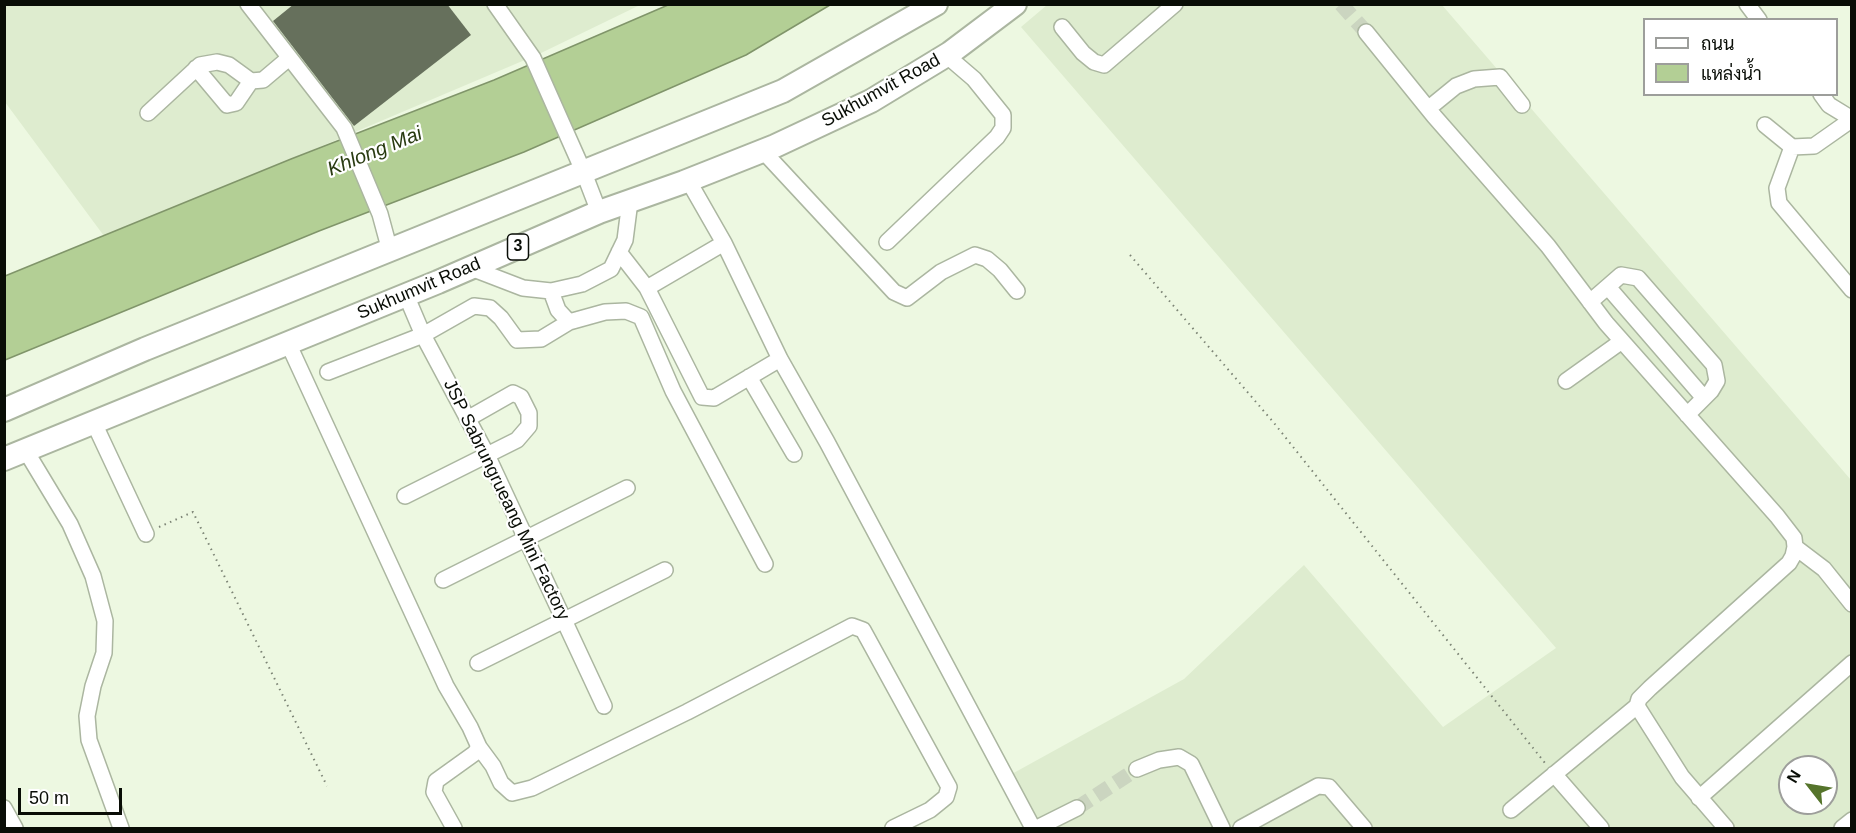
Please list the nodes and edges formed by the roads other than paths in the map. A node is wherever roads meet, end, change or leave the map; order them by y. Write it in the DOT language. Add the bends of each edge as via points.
graph roads {
  1 [pos="248,4"];
  2 [pos="495,4"];
  3 [pos="936,4"];
  4 [pos="1015,4"];
  5 [pos="1175,4"];
  6 [pos="1747,4"];
  7 [pos="1758,18"];
  8 [pos="1062,27"];
  9 [pos="1366,32"];
  10 [pos="946,55"];
  11 [pos="289,58"];
  12 [pos="196,68"];
  13 [pos="251,81"];
  14 [pos="1822,96"];
  15 [pos="1522,105"];
  16 [pos="1429,108"];
  17 [pos="148,113"];
  18 [pos="1851,120"];
  19 [pos="1765,125"];
  20 [pos="1792,147"];
  21 [pos="763,151"];
  22 [pos="584,173"];
  23 [pos="688,180"];
  24 [pos="630,201"];
  25 [pos="599,212"];
  26 [pos="887,242"];
  27 [pos="724,243"];
  28 [pos="390,251"];
  29 [pos="619,252"];
  30 [pos="471,268"];
  31 [pos="1608,286"];
  32 [pos="647,288"];
  33 [pos="1851,290"];
  34 [pos="551,291"];
  35 [pos="1017,291"];
  36 [pos="406,295"];
  37 [pos="1590,302"];
  38 [pos="569,321"];
  39 [pos="423,335"];
  40 [pos="1622,341"];
  41 [pos="288,343"];
  42 [pos="780,359"];
  43 [pos="328,372"];
  44 [pos="749,377"];
  45 [pos="1566,381"];
  46 [pos="1704,398"];
  47 [pos="4,410"];
  48 [pos="1687,416"];
  49 [pos="469,418"];
  50 [pos="94,423"];
  51 [pos="26,451"];
  52 [pos="794,454"];
  53 [pos="487,455"];
  54 [pos="4,459"];
  55 [pos="627,488"];
  56 [pos="405,496"];
  57 [pos="146,534"];
  58 [pos="526,540"];
  59 [pos="1795,547"];
  60 [pos="765,564"];
  61 [pos="665,570"];
  62 [pos="443,580"];
  63 [pos="1851,604"];
  64 [pos="564,621"];
  65 [pos="477,663"];
  66 [pos="1851,663"];
  67 [pos="604,706"];
  68 [pos="1637,706"];
  69 [pos="479,747"];
  70 [pos="1137,769"];
  71 [pos="1554,774"];
  72 [pos="1699,798"];
  73 [pos="4,808"];
  74 [pos="1077,808"];
  75 [pos="1510,810"];
  76 [pos="1851,820"];
  77 [pos="15,828"];
  78 [pos="121,828"];
  79 [pos="454,828"];
  80 [pos="893,828"];
  81 [pos="1035,828"];
  82 [pos="1222,828"];
  83 [pos="1241,828"];
  84 [pos="1364,828"];
  85 [pos="1601,828"];
  86 [pos="1726,828"];
  87 [pos="1842,828"];
  1 -- 11 [label="lane"];
  2 -- 22 [label="lane" via="533,58"];
  3 -- 22 [label="highway" via="783,91"];
  4 -- 10 [label="highway, Sukhumvit Road / 3"];
  5 -- 8 [label="lane" via="1104,65 1083,53"];
  6 -- 7 [label="lane"];
  9 -- 16 [label="lane"];
  10 -- 21 [label="highway, Sukhumvit Road / 3" via="871,101"];
  10 -- 26 [label="lane" via="974,79 1003,115 1003,128"];
  11 -- 13 [label="lane" via="263,80"];
  11 -- 28 [label="lane" via="344,128 380,214"];
  12 -- 13 [label="lane" via="217,62 229,65"];
  12 -- 13 [label="lane" via="227,105 236,103"];
  12 -- 17 [label="lane"];
  14 -- 18 [label="lane"];
  15 -- 16 [label="lane" via="1500,77 1474,79 1456,86"];
  16 -- 37 [label="lane" via="1548,246"];
  18 -- 20 [label="lane" via="1814,146"];
  19 -- 20 [label="lane"];
  20 -- 33 [label="lane" via="1777,188 1779,203"];
  21 -- 23 [label="highway, Sukhumvit Road / 3"];
  21 -- 35 [label="lane" via="894,292 908,298 941,272 975,255 1000,270"];
  22 -- 25 [label="lane"];
  22 -- 28 [label="highway"];
  23 -- 24 [label="highway, Sukhumvit Road / 3"];
  23 -- 27 [label="lane"];
  24 -- 25 [label="highway, Sukhumvit Road / 3"];
  24 -- 29 [label="lane" via="625,240"];
  25 -- 30 [label="highway, Sukhumvit Road / 3"];
  27 -- 32 [label="lane"];
  27 -- 42 [label="lane"];
  28 -- 47 [label="highway"];
  29 -- 32 [label="lane"];
  29 -- 34 [label="lane" via="611,269 582,284"];
  30 -- 34 [label="lane" via="523,288"];
  30 -- 36 [label="highway, Sukhumvit Road / 3"];
  31 -- 37 [label="lane"];
  31 -- 46 [label="lane"];
  31 -- 46 [label="lane" via="1621,275 1638,278 1713,365 1717,381"];
  32 -- 44 [label="lane" via="702,397 714,398"];
  34 -- 38 [label="lane" via="558,310"];
  36 -- 39 [label="lane, JSP Sabrungrueang Mini Factory"];
  36 -- 41 [label="highway, Sukhumvit Road / 3"];
  37 -- 40 [label="lane"];
  38 -- 39 [label="lane" via="541,339 517,340 490,308 474,306"];
  38 -- 60 [label="lane" via="605,312 626,311 641,317 672,391"];
  39 -- 43 [label="lane"];
  39 -- 49 [label="lane, JSP Sabrungrueang Mini Factory"];
  40 -- 45 [label="lane"];
  40 -- 48 [label="lane"];
  41 -- 50 [label="highway, Sukhumvit Road / 3"];
  41 -- 69 [label="lane" via="446,686"];
  42 -- 44 [label="lane"];
  42 -- 81 [label="lane"];
  44 -- 52 [label="lane"];
  46 -- 48 [label="lane"];
  48 -- 59 [label="lane" via="1776,516 1794,538"];
  49 -- 53 [label="lane, JSP Sabrungrueang Mini Factory"];
  49 -- 53 [label="lane" via="513,393 521,397 529,413 529,426 517,440"];
  50 -- 51 [label="highway, Sukhumvit Road / 3"];
  50 -- 57 [label="lane"];
  51 -- 54 [label="highway, Sukhumvit Road / 3"];
  51 -- 78 [label="lane" via="70,524 93,576 105,621 104,653 87,716 89,740"];
  53 -- 56 [label="lane"];
  53 -- 58 [label="lane, JSP Sabrungrueang Mini Factory"];
  55 -- 58 [label="lane"];
  58 -- 62 [label="lane"];
  58 -- 64 [label="lane, JSP Sabrungrueang Mini Factory"];
  59 -- 63 [label="lane" via="1824,569"];
  59 -- 68 [label="lane" via="1789,563 1650,688"];
  61 -- 64 [label="lane"];
  64 -- 65 [label="lane"];
  64 -- 67 [label="lane, JSP Sabrungrueang Mini Factory"];
  66 -- 72 [label="lane"];
  68 -- 71 [label="lane"];
  68 -- 72 [label="lane"];
  69 -- 79 [label="lane" via="436,781 434,792"];
  69 -- 80 [label="lane" via="501,783 512,793 532,788 852,626 863,630 949,787 946,797 930,810"];
  70 -- 82 [label="lane" via="1179,757 1191,764"];
  71 -- 75 [label="lane"];
  71 -- 85 [label="lane"];
  72 -- 86 [label="lane"];
  73 -- 77 [label="lane"];
  74 -- 81 [label="lane"];
  76 -- 87 [label="lane"];
  83 -- 84 [label="lane" via="1318,786 1329,787"];
}
